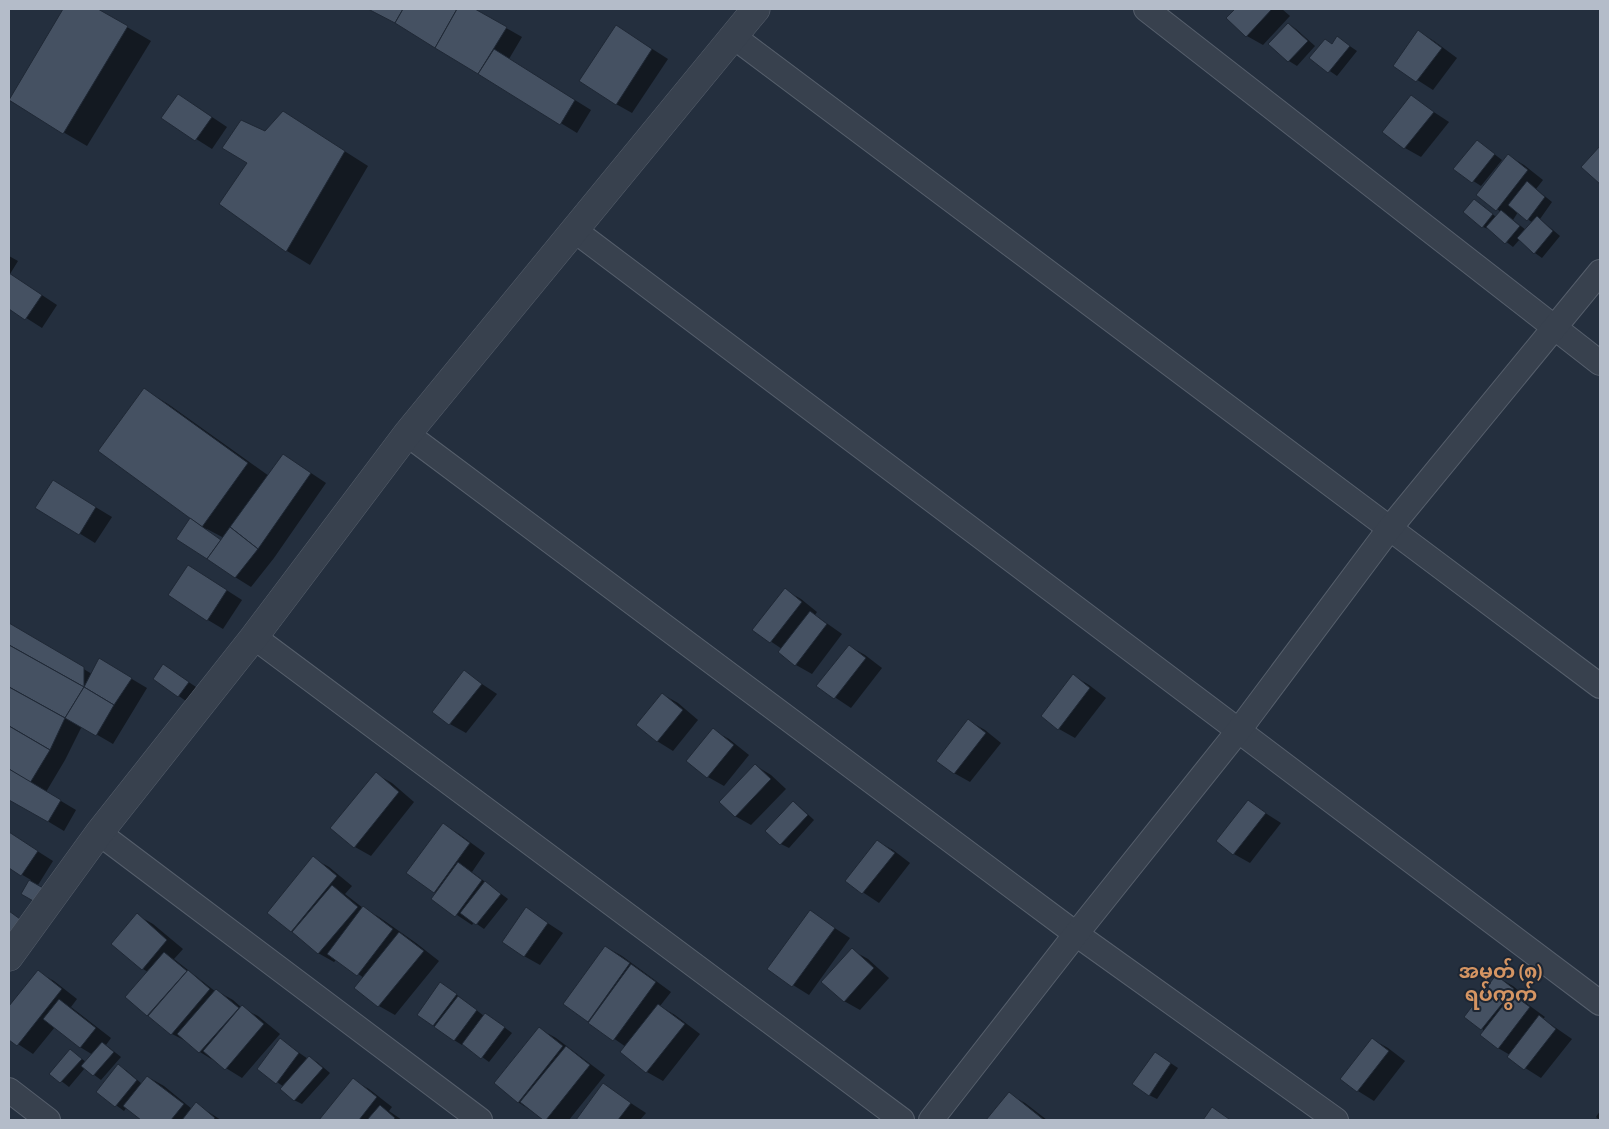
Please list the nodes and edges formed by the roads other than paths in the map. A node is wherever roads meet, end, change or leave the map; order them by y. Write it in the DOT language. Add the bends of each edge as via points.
graph roads {
  1 [pos="756,9"];
  2 [pos="1146,9"];
  3 [pos="734,37"];
  4 [pos="574,230"];
  5 [pos="1600,272"];
  6 [pos="1554,329"];
  7 [pos="1600,363"];
  8 [pos="407,434"];
  9 [pos="1390,528"];
  10 [pos="254,637"];
  11 [pos="1600,686"];
  12 [pos="1239,730"];
  13 [pos="99,833"];
  14 [pos="1076,934"];
  15 [pos="9,957"];
  16 [pos="1600,1002"];
  17 [pos="9,1090"];
  18 [pos="48,1120"];
  19 [pos="480,1120"];
  20 [pos="902,1120"];
  21 [pos="931,1120"];
  22 [pos="1336,1120"];
  1 -- 3 [label="street"];
  2 -- 6 [label="street"];
  3 -- 4 [label="street"];
  3 -- 9 [label="street"];
  4 -- 8 [label="street"];
  4 -- 12 [label="street"];
  5 -- 6 [label="street"];
  6 -- 7 [label="street"];
  6 -- 9 [label="street"];
  8 -- 10 [label="street"];
  8 -- 14 [label="street"];
  9 -- 11 [label="street"];
  9 -- 12 [label="street"];
  10 -- 13 [label="street"];
  10 -- 20 [label="street"];
  12 -- 14 [label="street"];
  12 -- 16 [label="street"];
  13 -- 15 [label="street"];
  13 -- 19 [label="street"];
  14 -- 21 [label="street"];
  14 -- 22 [label="street"];
  17 -- 18 [label="street"];
}
